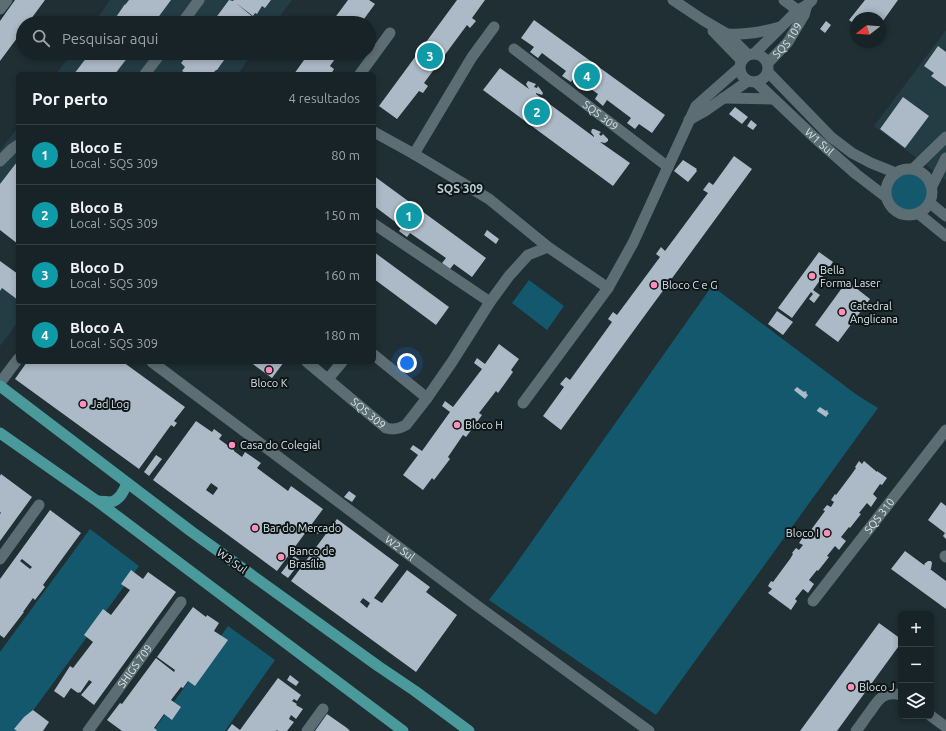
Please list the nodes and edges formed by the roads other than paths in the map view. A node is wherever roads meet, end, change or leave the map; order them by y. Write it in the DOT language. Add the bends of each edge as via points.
graph roads {
  1 [pos="7,0"];
  2 [pos="199,0"];
  3 [pos="673,0"];
  4 [pos="784,0"];
  5 [pos="805,8"];
  6 [pos="0,9"];
  7 [pos="187,16"];
  8 [pos="703,20"];
  9 [pos="494,26"];
  10 [pos="780,27"];
  11 [pos="390,33"];
  12 [pos="727,34"];
  13 [pos="514,49"];
  14 [pos="376,52"];
  15 [pos="746,59"];
  16 [pos="155,60"];
  17 [pos="370,60"];
  18 [pos="768,67"];
  19 [pos="146,72"];
  20 [pos="361,72"];
  21 [pos="752,82"];
  22 [pos="723,98"];
  23 [pos="773,99"];
  24 [pos="689,121"];
  25 [pos="376,133"];
  26 [pos="946,137"];
  27 [pos="16,146"];
  28 [pos="414,154"];
  29 [pos="946,158"];
  30 [pos="0,161"];
  31 [pos="668,167"];
  32 [pos="913,169"];
  33 [pos="896,173"];
  34 [pos="932,186"];
  35 [pos="886,196"];
  36 [pos="930,203"];
  37 [pos="919,214"];
  38 [pos="946,216"];
  39 [pos="376,225"];
  40 [pos="946,236"];
  41 [pos="548,246"];
  42 [pos="608,288"];
  43 [pos="490,302"];
  44 [pos="376,357"];
  45 [pos="16,362"];
  46 [pos="155,364"];
  47 [pos="309,364"];
  48 [pos="340,364"];
  49 [pos="328,379"];
  50 [pos="0,383"];
  51 [pos="0,386"];
  52 [pos="427,398"];
  53 [pos="523,402"];
  54 [pos="946,430"];
  55 [pos="0,434"];
  56 [pos="127,483"];
  57 [pos="97,501"];
  58 [pos="39,505"];
  59 [pos="0,559"];
  60 [pos="813,601"];
  61 [pos="181,602"];
  62 [pos="898,694"];
  63 [pos="323,709"];
  64 [pos="934,718"];
  65 [pos="946,727"];
  66 [pos="88,731"];
  67 [pos="306,731"];
  68 [pos="403,731"];
  69 [pos="468,731"];
  70 [pos="649,731"];
  71 [pos="856,731"];
  1 -- 6 [label="street"];
  2 -- 7 [label="street"];
  3 -- 8 [label="street"];
  4 -- 5 [label="street, SQS 109"];
  5 -- 10 [label="street, SQS 109"];
  5 -- 18 [label="street, SQS 109" via="788,42"];
  8 -- 12 [label="street"];
  8 -- 15 [label="street"];
  9 -- 28 [label="street" via="467,64"];
  10 -- 12 [label="street" via="754,34"];
  10 -- 15 [label="street, SQS 109"];
  11 -- 14 [label="street"];
  12 -- 15 [label="street"];
  13 -- 31 [label="street, SQS 309"];
  15 -- 18 [label="street" via="763,56"];
  15 -- 21 [label="street" via="742,76"];
  15 -- 24 [label="street" via="696,106"];
  16 -- 19 [label="street"];
  17 -- 20 [label="street"];
  18 -- 21 [label="street" via="764,79"];
  18 -- 33 [label="street, W1 Sul" via="831,137 852,153"];
  21 -- 22 [label="street"];
  21 -- 23 [label="street, W1 Sul"];
  22 -- 23 [label="street"];
  22 -- 24 [label="street"];
  23 -- 35 [label="street, W1 Sul" via="856,174"];
  24 -- 31 [label="street"];
  25 -- 28 [label="street"];
  26 -- 32 [label="street"];
  27 -- 30 [label="street"];
  28 -- 41 [label="street" via="489,199"];
  29 -- 34 [label="street"];
  31 -- 42 [label="street"];
  32 -- 33 [label="street"];
  32 -- 34 [label="street" via="922,172"];
  33 -- 35 [label="street" via="890,179"];
  34 -- 36 [label="street" via="933,195"];
  35 -- 37 [label="street" via="890,205 903,215"];
  36 -- 37 [label="street"];
  36 -- 38 [label="street"];
  37 -- 40 [label="street"];
  39 -- 43 [label="street"];
  41 -- 42 [label="street"];
  41 -- 43 [label="street, SQS 309" via="528,255"];
  42 -- 53 [label="street"];
  43 -- 52 [label="street, SQS 309"];
  44 -- 52 [label="street"];
  45 -- 50 [label="street"];
  46 -- 70 [label="street, W2 Sul"];
  47 -- 49 [label="street, SQS 309"];
  48 -- 49 [label="street"];
  49 -- 52 [label="street, SQS 309" via="390,429 406,425"];
  51 -- 56 [label="main road, W3 Sul"];
  54 -- 60 [label="street, SQS 310"];
  55 -- 57 [label="main road"];
  56 -- 57 [label="main road" via="118,499 111,502"];
  56 -- 69 [label="main road, W3 Sul"];
  57 -- 68 [label="main road"];
  58 -- 59 [label="street"];
  61 -- 66 [label="street, SHIGS 709"];
  62 -- 71 [label="street" via="886,694 879,699"];
  63 -- 67 [label="street"];
  64 -- 65 [label="street"];
}
